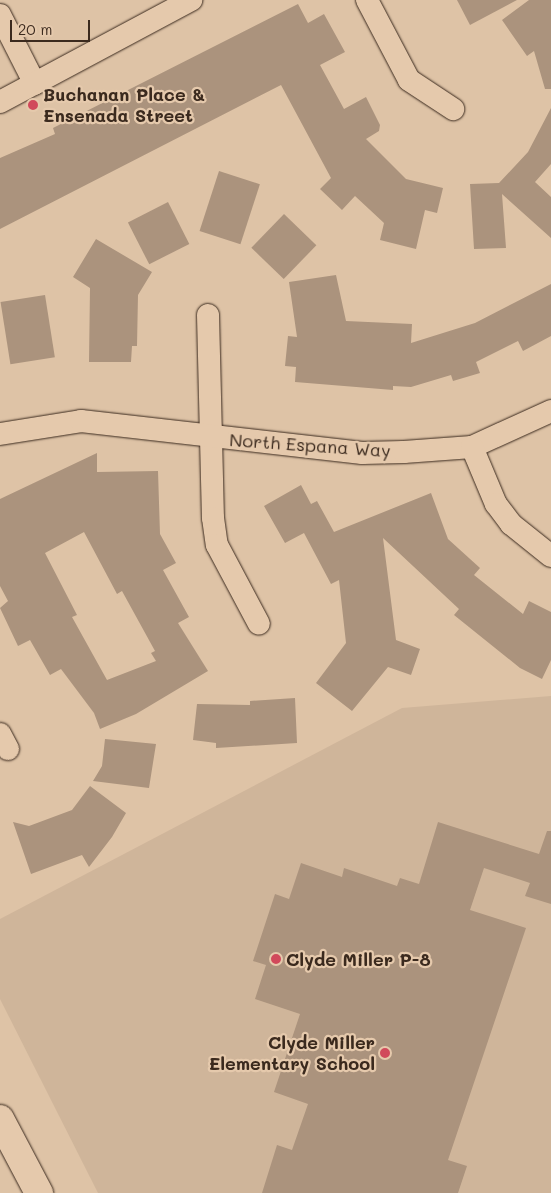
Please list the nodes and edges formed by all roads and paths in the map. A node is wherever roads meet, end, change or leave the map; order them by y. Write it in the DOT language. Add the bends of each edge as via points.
graph roads {
  1 [pos="191,0"];
  2 [pos="366,0"];
  3 [pos="0,15"];
  4 [pos="36,84"];
  5 [pos="0,102"];
  6 [pos="453,109"];
  7 [pos="208,316"];
  8 [pos="551,411"];
  9 [pos="0,434"];
  10 [pos="211,438"];
  11 [pos="472,446"];
  12 [pos="551,556"];
  13 [pos="259,624"];
  14 [pos="0,1119"];
  15 [pos="39,1193"];
  1 -- 4 [label="street"];
  2 -- 6 [label="street" via="409,80"];
  3 -- 4 [label="street"];
  4 -- 5 [label="street"];
  7 -- 10 [label="street, North Espana Way"];
  8 -- 11 [label="street, North Espana Way"];
  9 -- 10 [label="street, North Espana Way" via="81,422"];
  10 -- 11 [label="street, North Espana Way" via="362,453"];
  10 -- 13 [label="street" via="217,545"];
  11 -- 12 [label="street" via="496,504 511,524"];
  14 -- 15 [label="street"];
}
